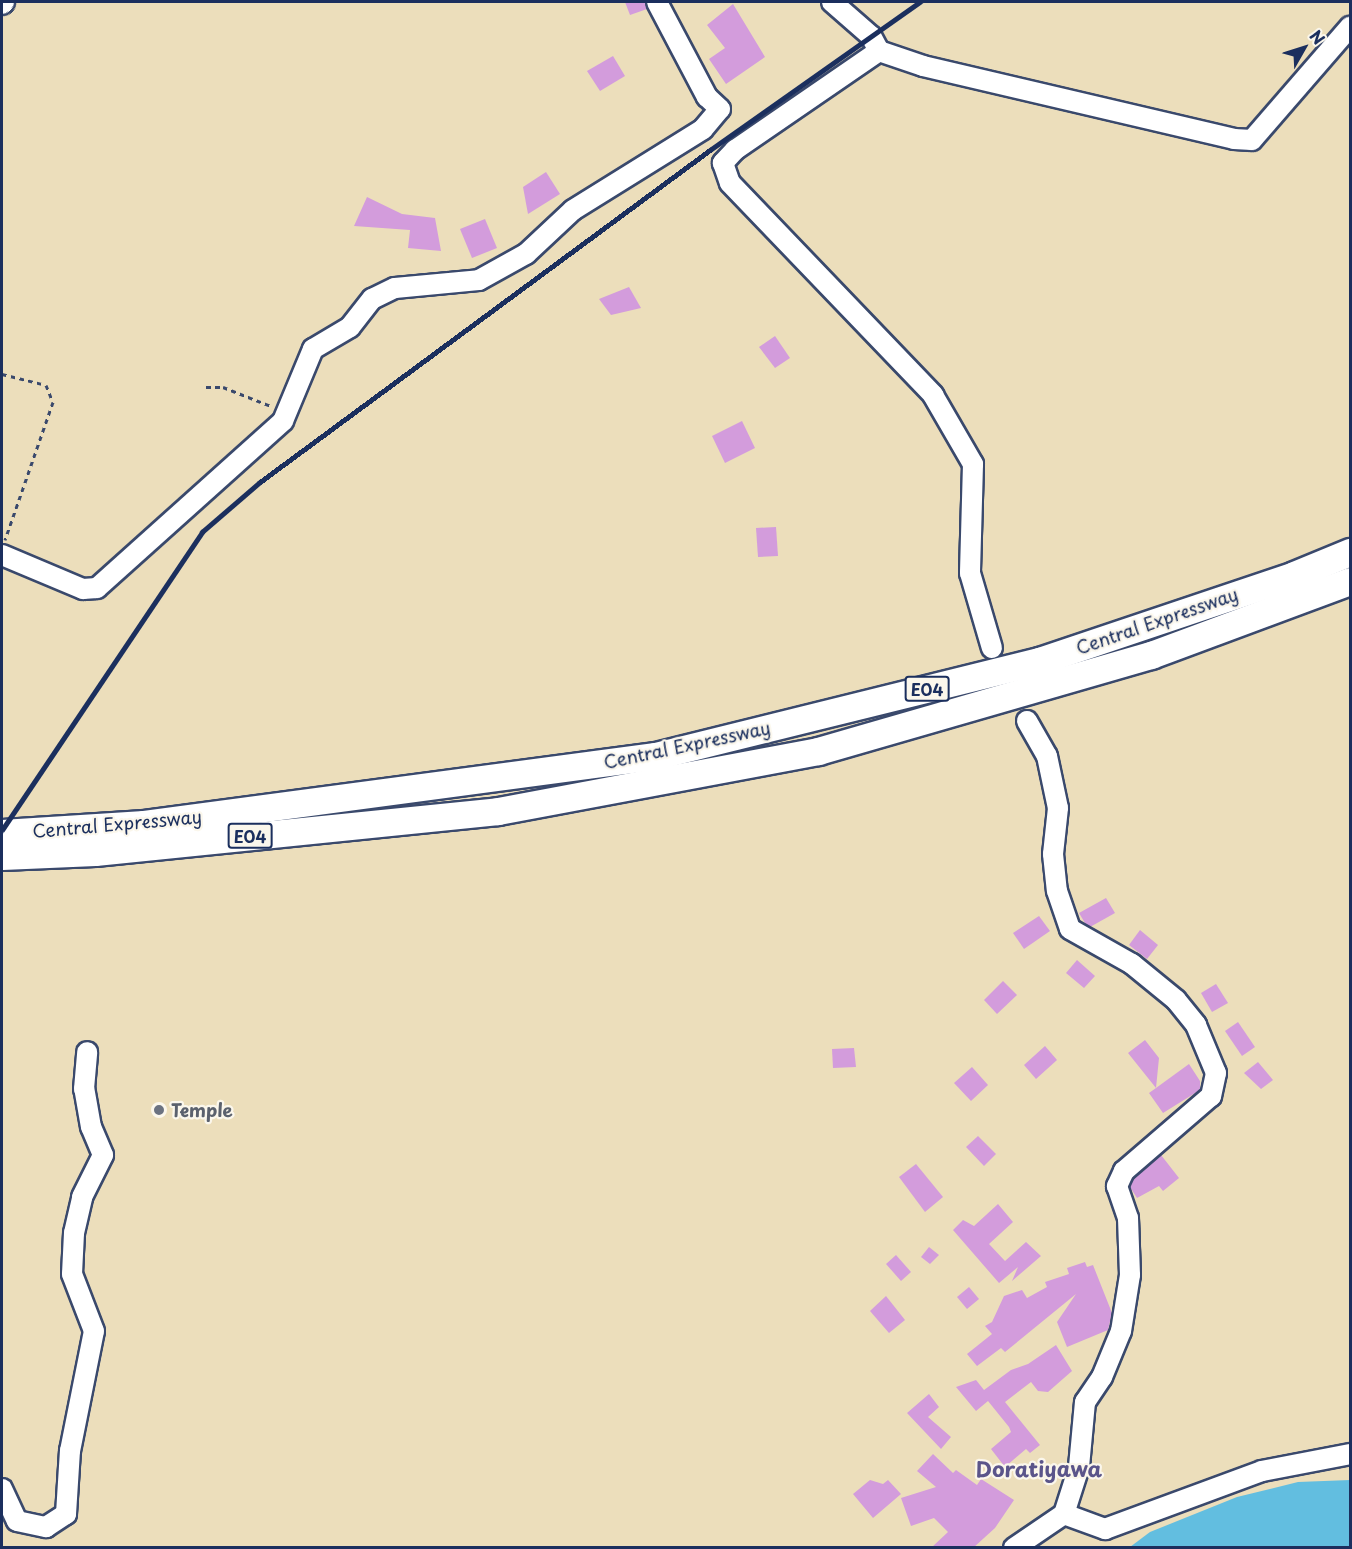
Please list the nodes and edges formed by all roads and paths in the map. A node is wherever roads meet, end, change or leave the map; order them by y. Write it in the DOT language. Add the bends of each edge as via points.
graph roads {
  1 [pos="657,2"];
  2 [pos="832,2"];
  3 [pos="1350,27"];
  4 [pos="879,51"];
  5 [pos="2,374"];
  6 [pos="206,387"];
  7 [pos="287,412"];
  8 [pos="2,550"];
  9 [pos="1350,552"];
  10 [pos="2,555"];
  11 [pos="1350,581"];
  12 [pos="992,648"];
  13 [pos="1027,721"];
  14 [pos="2,833"];
  15 [pos="2,856"];
  16 [pos="87,1052"];
  17 [pos="1350,1454"];
  18 [pos="2,1489"];
  19 [pos="1064,1514"];
  20 [pos="1042,1538"];
  21 [pos="1014,1548"];
  1 -- 7 [label="street" via="707,97 720,109 703,129 573,210 526,254 479,280 395,288 372,299 350,327 312,349"];
  2 -- 4 [label="street" via="871,36"];
  3 -- 4 [label="street" via="1252,140 958,74"];
  4 -- 12 [label="street" via="735,150 723,163 730,183 933,395 973,464 970,573"];
  5 -- 8 [label="path" via="46,385 54,402"];
  6 -- 7 [label="path" via="223,387"];
  7 -- 10 [label="street" via="283,421 97,588 83,589"];
  9 -- 14 [label="highway, Central Expressway / E04" via="1294,575 1039,661 655,756 491,781 144,824"];
  11 -- 15 [label="highway, Central Expressway / E04" via="1151,655 818,751 498,811 95,852"];
  13 -- 19 [label="street" via="1047,756 1058,808 1053,854 1057,891 1070,929 1132,964 1176,1000 1197,1025 1216,1073 1211,1096 1124,1171 1117,1186 1128,1218 1128,1286 1121,1331 1102,1377 1085,1402 1079,1467"];
  16 -- 18 [label="street" via="84,1089 91,1127 103,1155 82,1197 74,1233 72,1274 94,1331 70,1451 66,1514 46,1527 17,1521"];
  17 -- 19 [label="street" via="1262,1471 1106,1529"];
  19 -- 20 [label="street"];
  20 -- 21 [label="street"];
}
